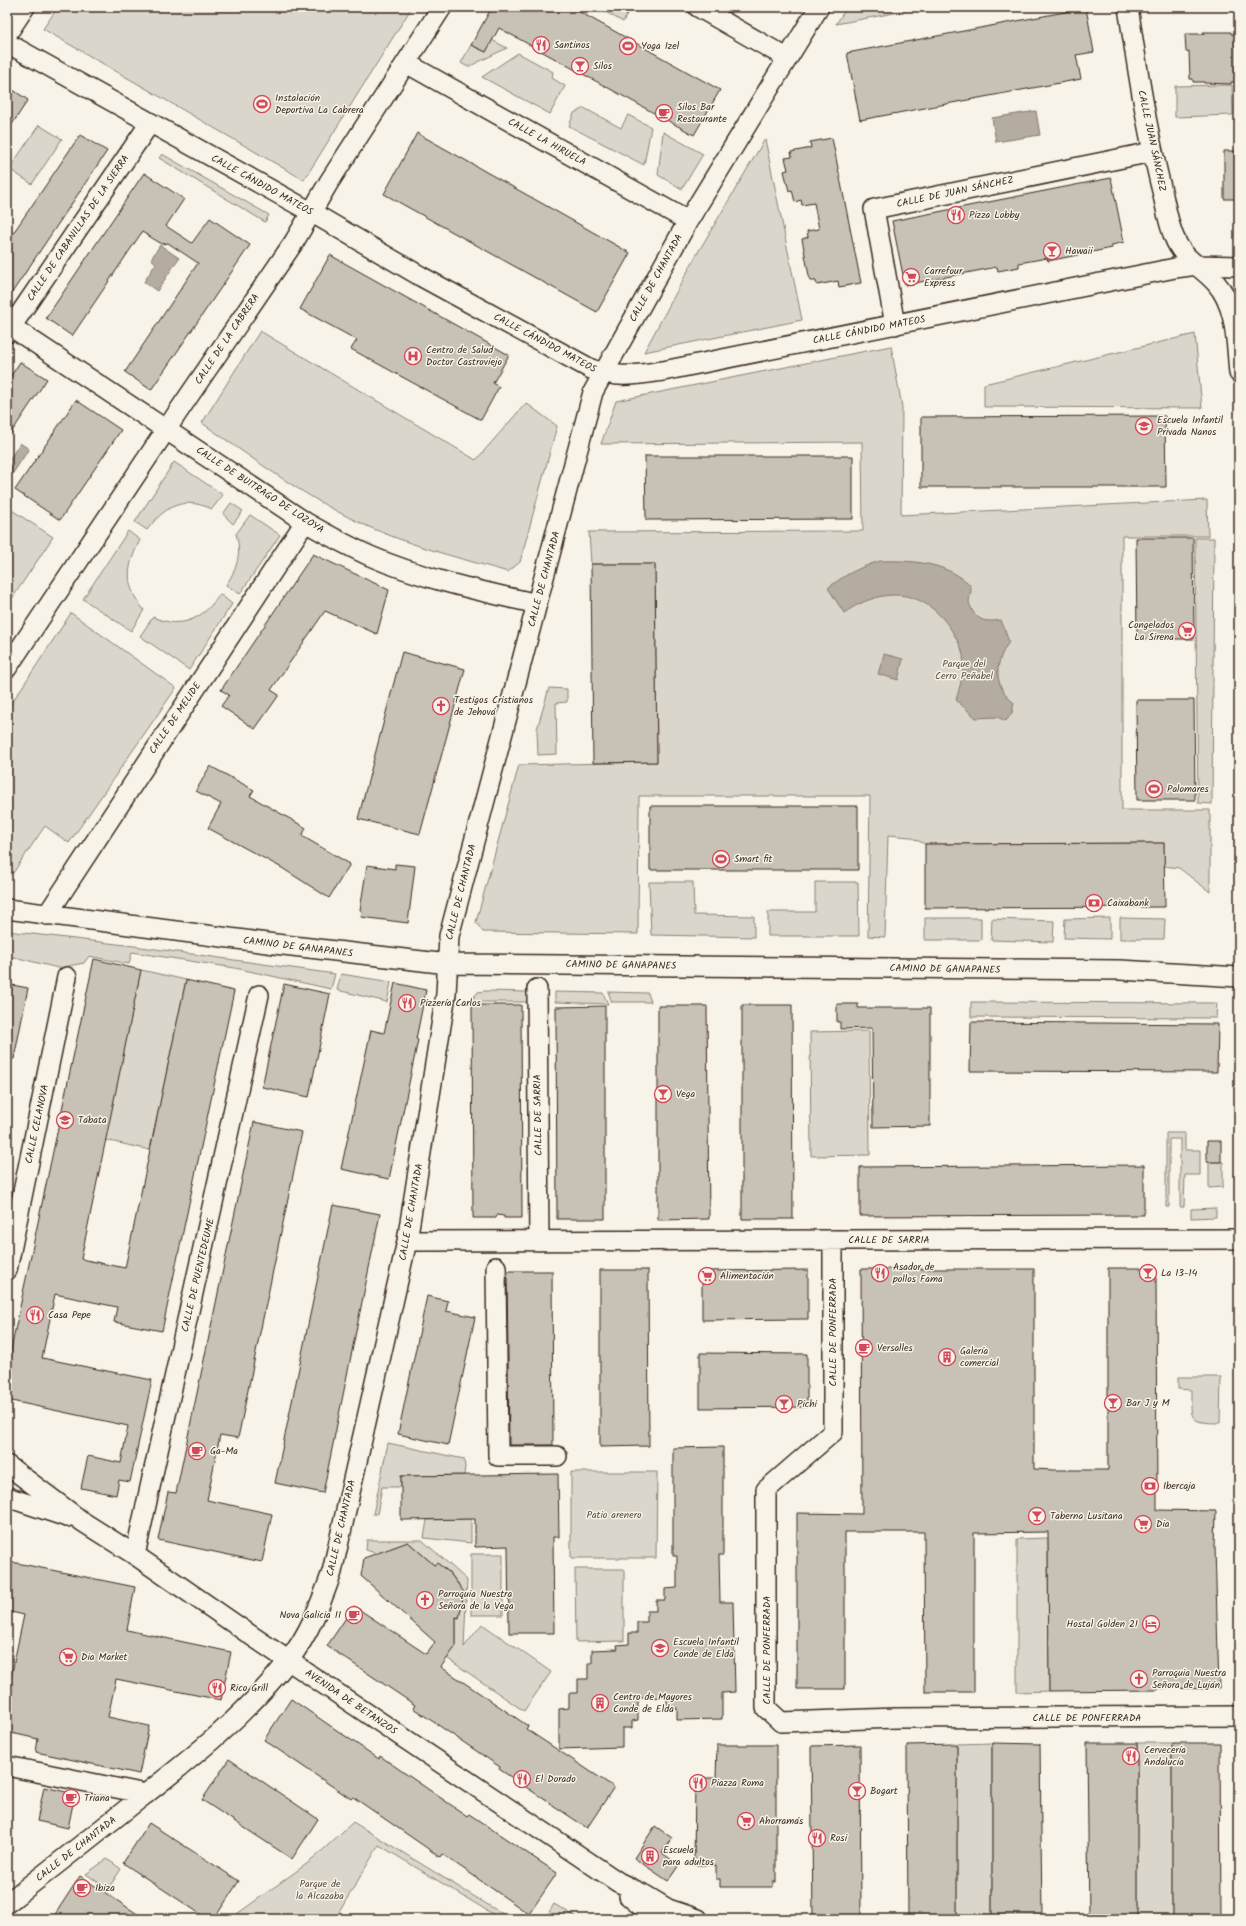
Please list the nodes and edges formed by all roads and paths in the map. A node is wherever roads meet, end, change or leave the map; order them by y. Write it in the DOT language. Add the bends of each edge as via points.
graph roads {
  1 [pos="25,7"];
  2 [pos="442,7"];
  3 [pos="698,7"];
  4 [pos="819,7"];
  5 [pos="1128,7"];
  6 [pos="7,34"];
  7 [pos="7,43"];
  8 [pos="787,58"];
  9 [pos="406,63"];
  10 [pos="150,123"];
  11 [pos="1152,152"];
  12 [pos="311,212"];
  13 [pos="688,221"];
  14 [pos="1197,265"];
  15 [pos="1239,266"];
  16 [pos="894,324"];
  17 [pos="8,328"];
  18 [pos="603,373"];
  19 [pos="1239,373"];
  20 [pos="166,430"];
  21 [pos="305,522"];
  22 [pos="537,604"];
  23 [pos="7,668"];
  24 [pos="7,909"];
  25 [pos="47,914"];
  26 [pos="448,964"];
  27 [pos="67,977"];
  28 [pos="1239,977"];
  29 [pos="537,989"];
  30 [pos="259,996"];
  31 [pos="1239,1239"];
  32 [pos="833,1240"];
  33 [pos="407,1241"];
  34 [pos="539,1241"];
  35 [pos="496,1267"];
  36 [pos="7,1270"];
  37 [pos="557,1456"];
  38 [pos="7,1465"];
  39 [pos="7,1497"];
  40 [pos="83,1522"];
  41 [pos="135,1555"];
  42 [pos="289,1660"];
  43 [pos="1239,1716"];
  44 [pos="7,1766"];
  45 [pos="146,1794"];
  46 [pos="618,1882"];
  47 [pos="7,1903"];
  48 [pos="656,1919"];
  49 [pos="698,1919"];
  1 -- 6 [label="street"];
  2 -- 9 [label="street, CALLE DE LA CABRERA"];
  3 -- 8 [label="street"];
  4 -- 8 [label="street, CALLE DE CHANTADA"];
  5 -- 11 [label="street, CALLE JUAN SÁNCHEZ"];
  7 -- 10 [label="street, CALLE CÁNDIDO MATEOS"];
  8 -- 13 [label="street, CALLE DE CHANTADA"];
  9 -- 12 [label="street, CALLE DE LA CABRERA"];
  9 -- 13 [label="street, CALLE LA HIRUELA"];
  10 -- 12 [label="street, CALLE CÁNDIDO MATEOS"];
  10 -- 17 [label="street, CALLE DE CABANILLAS DE LA SIERRA"];
  11 -- 14 [label="street, CALLE JUAN SÁNCHEZ" via="1173,235 1180,250"];
  11 -- 16 [label="street, CALLE DE JUAN SÁNCHEZ" via="874,209"];
  12 -- 18 [label="street, CALLE CÁNDIDO MATEOS" via="428,280"];
  12 -- 20 [label="street, CALLE DE LA CABRERA" via="294,242"];
  13 -- 18 [label="street, CALLE DE CHANTADA"];
  14 -- 15 [label="street, CALLE CÁNDIDO MATEOS"];
  14 -- 16 [label="street, CALLE CÁNDIDO MATEOS"];
  14 -- 19 [label="street, CALLE JUAN SÁNCHEZ" via="1216,283 1230,307"];
  16 -- 18 [label="street, CALLE CÁNDIDO MATEOS" via="663,371 624,377"];
  17 -- 20 [label="street, CALLE DE BUITRAGO DE LOZOYA"];
  18 -- 22 [label="street, CALLE DE CHANTADA" via="593,392"];
  20 -- 21 [label="street, CALLE DE BUITRAGO DE LOZOYA"];
  20 -- 23 [label="street, CALLE DE LA CABRERA"];
  21 -- 22 [label="street, CALLE DE BUITRAGO DE LOZOYA" via="365,554 399,567 473,589"];
  21 -- 25 [label="street, CALLE DE MELIDE"];
  22 -- 26 [label="street, CALLE DE CHANTADA" via="450,936"];
  24 -- 25 [label="street, CAMINO DE GANAPANES"];
  25 -- 26 [label="street, CAMINO DE GANAPANES"];
  26 -- 28 [label="street, CAMINO DE GANAPANES" via="1120,970"];
  26 -- 33 [label="street, CALLE DE CHANTADA" via="446,994"];
  27 -- 36 [label="street, CALLE CELANOVA"];
  29 -- 34 [label="street, CALLE DE SARRIA"];
  30 -- 41 [label="street, CALLE DE PUENTEDEUME"];
  31 -- 32 [label="street, CALLE DE SARRIA"];
  32 -- 34 [label="street, CALLE DE SARRIA"];
  32 -- 43 [label="street, CALLE DE PONFERRADA" via="833,1432 766,1490 766,1708 781,1722 904,1718"];
  33 -- 34 [label="street, CALLE DE SARRIA"];
  33 -- 42 [label="street, CALLE DE CHANTADA" via="332,1572 311,1624"];
  35 -- 37 [label="street" via="498,1456"];
  38 -- 40 [label="street, AVENIDA DE BETANZOS"];
  39 -- 40 [label="street, AVENIDA DE BETANZOS"];
  40 -- 41 [label="street, AVENIDA DE BETANZOS"];
  41 -- 42 [label="street, AVENIDA DE BETANZOS"];
  42 -- 45 [label="street, CALLE DE CHANTADA" via="213,1740"];
  42 -- 46 [label="street, AVENIDA DE BETANZOS"];
  44 -- 45 [label="street"];
  45 -- 47 [label="street, CALLE DE CHANTADA"];
  46 -- 48 [label="street, AVENIDA DE BETANZOS" via="628,1896"];
  46 -- 49 [label="street, AVENIDA DE BETANZOS" via="668,1909"];
}
